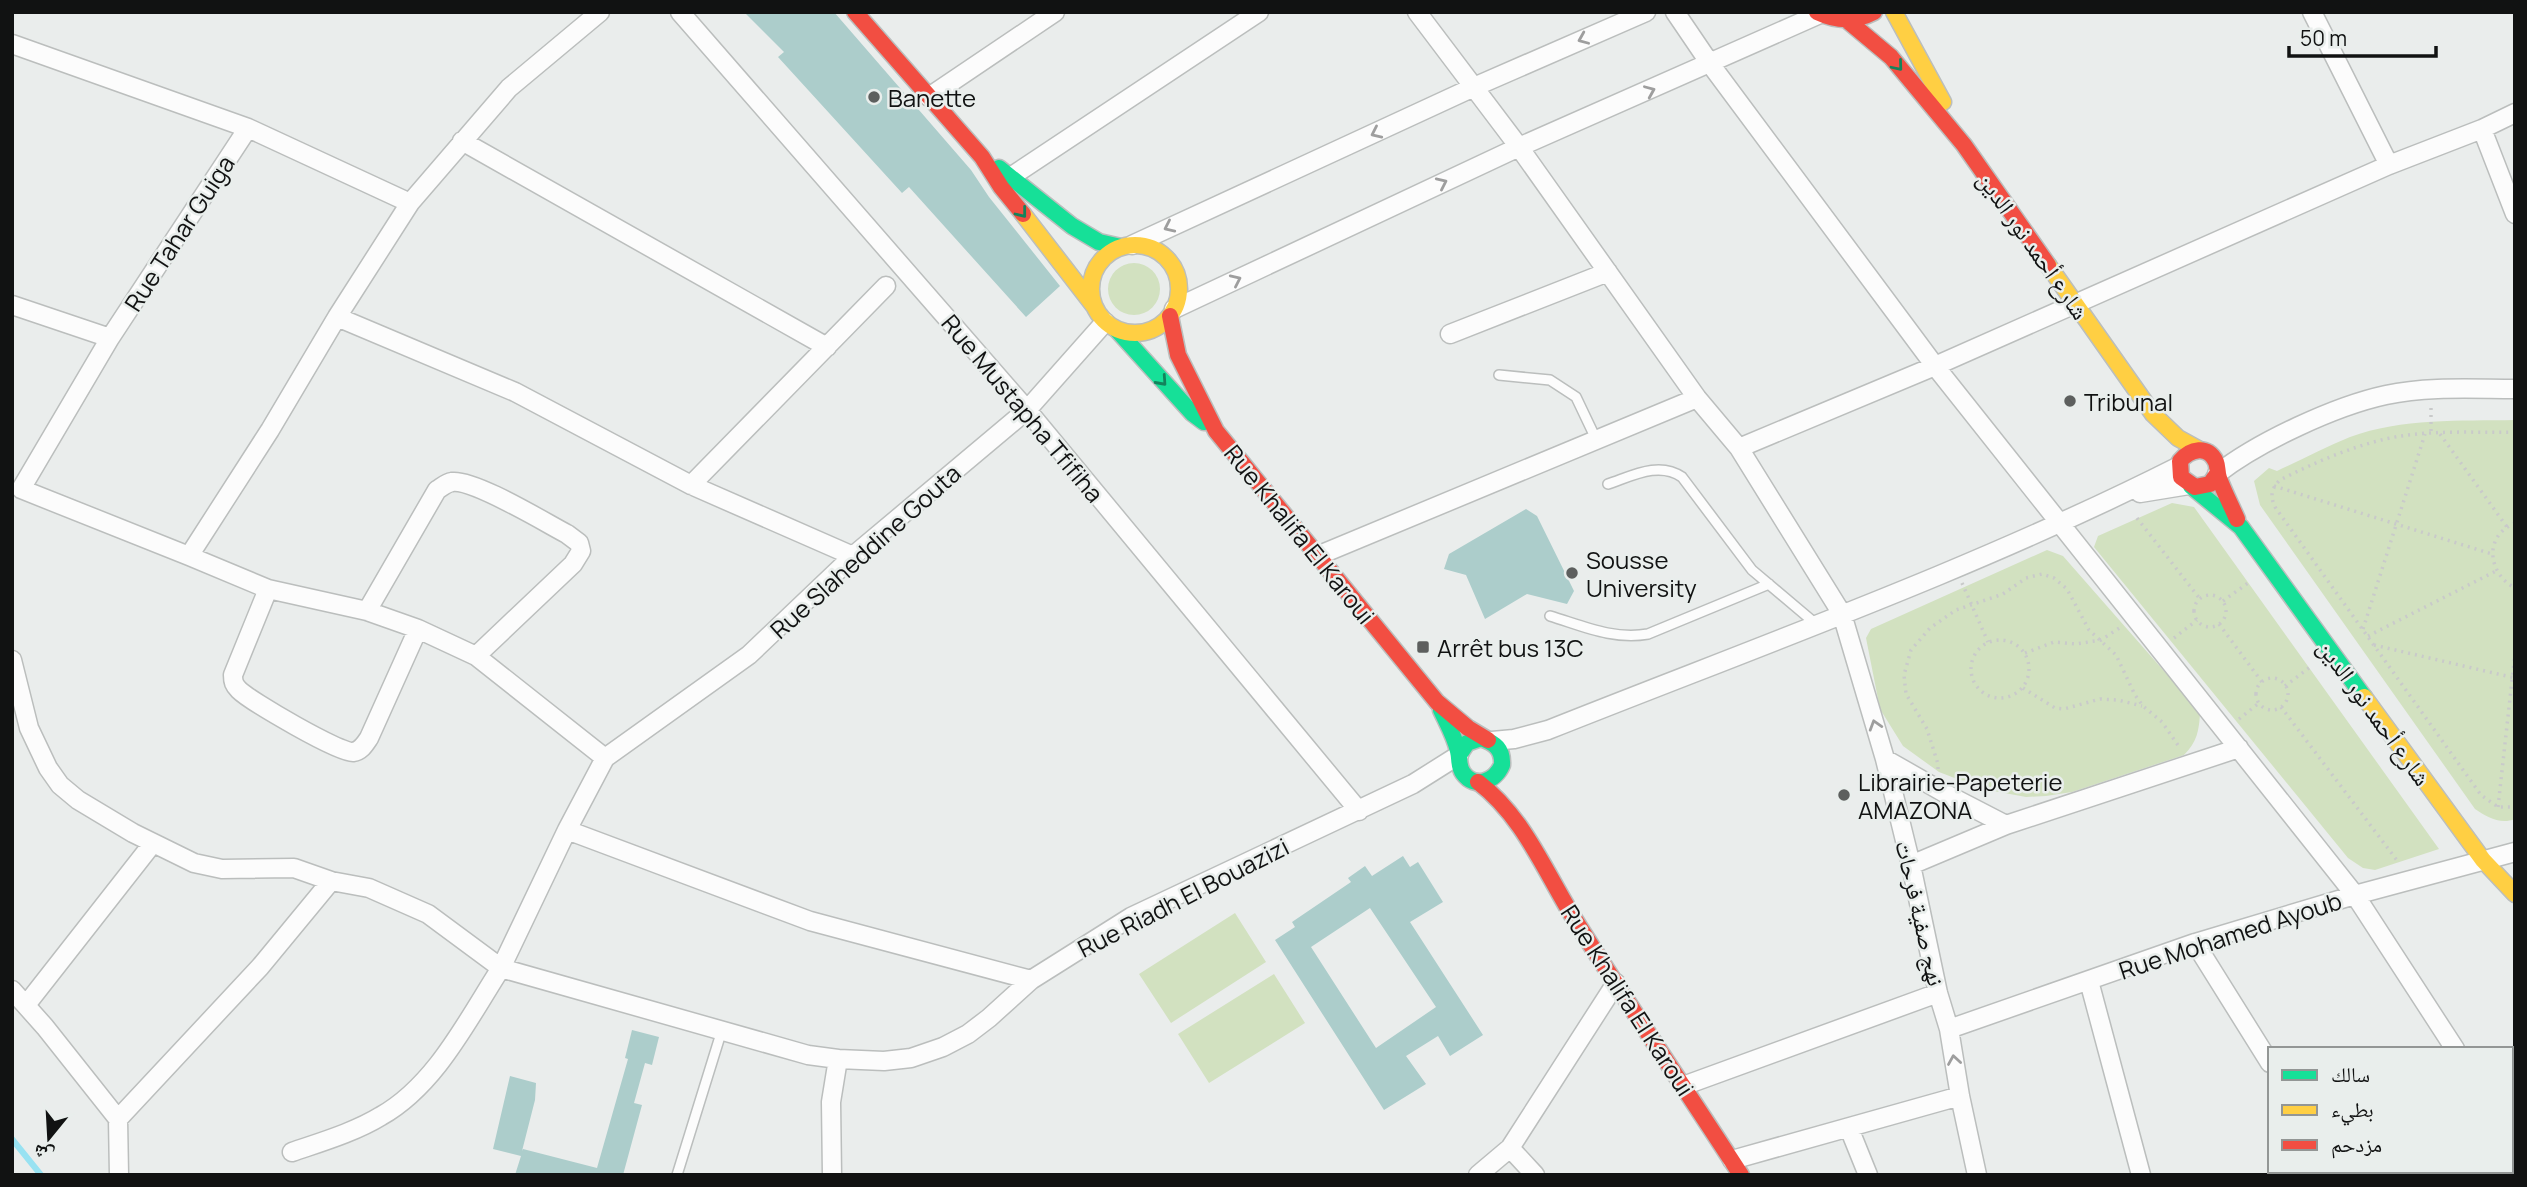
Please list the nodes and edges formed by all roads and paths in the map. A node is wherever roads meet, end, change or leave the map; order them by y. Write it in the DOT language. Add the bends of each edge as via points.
graph roads {
  1 [pos="600,12"];
  2 [pos="680,12"];
  3 [pos="855,12"];
  4 [pos="1055,12"];
  5 [pos="1259,12"];
  6 [pos="1417,12"];
  7 [pos="1646,12"];
  8 [pos="1675,12"];
  9 [pos="1874,12"];
  10 [pos="1894,12"];
  11 [pos="2312,12"];
  12 [pos="1819,13"];
  13 [pos="1848,21"];
  14 [pos="12,44"];
  15 [pos="1711,65"];
  16 [pos="1474,87"];
  17 [pos="929,97"];
  18 [pos="2515,113"];
  19 [pos="248,128"];
  20 [pos="2482,129"];
  21 [pos="462,141"];
  22 [pos="1964,145"];
  23 [pos="1519,147"];
  24 [pos="982,157"];
  25 [pos="2389,165"];
  26 [pos="1012,176"];
  27 [pos="410,203"];
  28 [pos="2515,214"];
  29 [pos="1127,246"];
  30 [pos="1608,272"];
  31 [pos="886,286"];
  32 [pos="2075,302"];
  33 [pos="12,305"];
  34 [pos="1094,306"];
  35 [pos="1172,312"];
  36 [pos="337,317"];
  37 [pos="1111,326"];
  38 [pos="1450,334"];
  39 [pos="110,338"];
  40 [pos="827,347"];
  41 [pos="1935,366"];
  42 [pos="1499,375"];
  43 [pos="2515,389"];
  44 [pos="2431,390"];
  45 [pos="1697,398"];
  46 [pos="1027,411"];
  47 [pos="2153,414"];
  48 [pos="1216,431"];
  49 [pos="2515,432"];
  50 [pos="2425,434"];
  51 [pos="2431,434"];
  52 [pos="2440,434"];
  53 [pos="1596,439"];
  54 [pos="2258,446"];
  55 [pos="1739,449"];
  56 [pos="2201,449"];
  57 [pos="2179,466"];
  58 [pos="2217,474"];
  59 [pos="1608,484"];
  60 [pos="691,485"];
  61 [pos="2190,486"];
  62 [pos="2274,486"];
  63 [pos="17,495"];
  64 [pos="2119,496"];
  65 [pos="2137,518"];
  66 [pos="2515,523"];
  67 [pos="2061,524"];
  68 [pos="2397,524"];
  69 [pos="2241,527"];
  70 [pos="2507,527"];
  71 [pos="2492,554"];
  72 [pos="189,556"];
  73 [pos="853,556"];
  74 [pos="1317,556"];
  75 [pos="1955,569"];
  76 [pos="2496,571"];
  77 [pos="2248,583"];
  78 [pos="1769,584"];
  79 [pos="2515,588"];
  80 [pos="268,589"];
  81 [pos="2200,598"];
  82 [pos="2223,601"];
  83 [pos="1972,605"];
  84 [pos="367,611"];
  85 [pos="1842,614"];
  86 [pos="1549,615"];
  87 [pos="2135,617"];
  88 [pos="2197,620"];
  89 [pos="1816,624"];
  90 [pos="2219,624"];
  91 [pos="418,629"];
  92 [pos="2363,629"];
  93 [pos="2368,636"];
  94 [pos="2101,640"];
  95 [pos="1988,642"];
  96 [pos="2374,645"];
  97 [pos="2161,650"];
  98 [pos="2025,653"];
  99 [pos="2515,653"];
  100 [pos="476,656"];
  101 [pos="12,660"];
  102 [pos="2309,668"];
  103 [pos="2513,677"];
  104 [pos="2262,682"];
  105 [pos="2285,686"];
  106 [pos="2023,688"];
  107 [pos="1437,702"];
  108 [pos="2259,703"];
  109 [pos="2143,706"];
  110 [pos="2281,707"];
  111 [pos="16,720"];
  112 [pos="1548,730"];
  113 [pos="2225,731"];
  114 [pos="1490,740"];
  115 [pos="2239,748"];
  116 [pos="1459,755"];
  117 [pos="605,758"];
  118 [pos="1885,759"];
  119 [pos="1503,762"];
  120 [pos="2189,765"];
  121 [pos="1474,781"];
  122 [pos="1413,784"];
  123 [pos="1935,788"];
  124 [pos="2498,807"];
  125 [pos="2515,807"];
  126 [pos="1359,811"];
  127 [pos="1519,822"];
  128 [pos="2006,825"];
  129 [pos="567,830"];
  130 [pos="153,843"];
  131 [pos="2515,852"];
  132 [pos="2483,860"];
  133 [pos="2399,863"];
  134 [pos="1911,865"];
  135 [pos="331,881"];
  136 [pos="2515,894"];
  137 [pos="2355,895"];
  138 [pos="2195,943"];
  139 [pos="501,968"];
  140 [pos="1031,980"];
  141 [pos="2089,981"];
  142 [pos="1616,983"];
  143 [pos="12,989"];
  144 [pos="1938,993"];
  145 [pos="26,1005"];
  146 [pos="1949,1029"];
  147 [pos="722,1030"];
  148 [pos="2454,1047"];
  149 [pos="838,1059"];
  150 [pos="2268,1060"];
  151 [pos="1683,1086"];
  152 [pos="1960,1096"];
  153 [pos="118,1119"];
  154 [pos="1849,1128"];
  155 [pos="1510,1148"];
  156 [pos="292,1152"];
  157 [pos="1737,1168"];
  158 [pos="119,1175"];
  159 [pos="677,1175"];
  160 [pos="832,1175"];
  161 [pos="1478,1175"];
  162 [pos="1535,1175"];
  163 [pos="1868,1175"];
  164 [pos="1977,1175"];
  165 [pos="2141,1175"];
  1 -- 21 [label="street" via="509,88"];
  2 -- 46 [label="street, Rue Mustapha Tfifiha"];
  3 -- 17 [label="main road"];
  4 -- 17 [label="street"];
  5 -- 26 [label="street"];
  6 -- 16 [label="street, نهج صفية فرحات"];
  7 -- 16 [label="street, one-way"];
  8 -- 15 [label="street"];
  9 -- 13 [label="main road"];
  10 -- 22 [label="main road"];
  11 -- 25 [label="street"];
  12 -- 13 [label="main road"];
  12 -- 15 [label="street"];
  13 -- 22 [label="main road, one-way" via="1891,57"];
  14 -- 19 [label="street"];
  23 -- 15 [label="street, one-way"];
  15 -- 41 [label="street"];
  16 -- 23 [label="street, نهج صفية فرحات"];
  16 -- 29 [label="street, one-way"];
  17 -- 24 [label="main road"];
  18 -- 20 [label="street"];
  19 -- 27 [label="street"];
  19 -- 39 [label="street, Rue Tahar Guiga"];
  20 -- 25 [label="street"];
  20 -- 28 [label="street"];
  21 -- 27 [label="street"];
  21 -- 40 [label="street"];
  22 -- 32 [label="main road, شارع أحمد نور الدين"];
  23 -- 30 [label="street, نهج صفية فرحات"];
  35 -- 23 [label="street, one-way"];
  24 -- 26 [label="main road"];
  24 -- 34 [label="main road, one-way"];
  25 -- 32 [label="street"];
  26 -- 29 [label="main road" via="1072,226 1099,242"];
  27 -- 36 [label="street"];
  29 -- 34 [label="main road" via="1108,253 1098,264 1090,292"];
  29 -- 35 [label="main road" via="1148,247 1172,265 1179,294"];
  30 -- 38 [label="street"];
  30 -- 45 [label="street, نهج صفية فرحات"];
  31 -- 40 [label="street"];
  32 -- 41 [label="street"];
  32 -- 47 [label="main road, شارع أحمد نور الدين"];
  33 -- 39 [label="street"];
  34 -- 37 [label="main road"];
  35 -- 37 [label="main road" via="1146,332 1131,333"];
  35 -- 48 [label="main road, Rue Khalifa El Karoui" via="1178,355"];
  36 -- 60 [label="street" via="515,392"];
  36 -- 72 [label="street"];
  37 -- 46 [label="street, Rue Slaheddine Gouta"];
  37 -- 48 [label="main road, Rue Khalifa El Karoui, one-way" via="1192,413"];
  39 -- 63 [label="street, Rue Tahar Guiga"];
  40 -- 60 [label="street"];
  41 -- 55 [label="street"];
  41 -- 67 [label="street"];
  42 -- 53 [label="lane" via="1550,380 1576,397"];
  43 -- 44 [label="street"];
  44 -- 51 [label="path"];
  44 -- 54 [label="street" via="2386,395 2344,408"];
  45 -- 53 [label="street"];
  45 -- 55 [label="street, نهج صفية فرحات"];
  46 -- 73 [label="street, Rue Slaheddine Gouta"];
  46 -- 126 [label="street, Rue Mustapha Tfifiha"];
  47 -- 56 [label="main road, شارع أحمد نور الدين" via="2178,438"];
  47 -- 57 [label="main road, شارع أحمد نور الدين"];
  48 -- 74 [label="main road, Rue Khalifa El Karoui"];
  49 -- 52 [label="path"];
  50 -- 51 [label="path"];
  50 -- 62 [label="path" via="2355,449"];
  50 -- 68 [label="path"];
  51 -- 52 [label="path"];
  52 -- 70 [label="path"];
  53 -- 74 [label="street"];
  54 -- 56 [label="street"];
  54 -- 58 [label="street"];
  55 -- 85 [label="street, نهج صفية فرحات"];
  56 -- 57 [label="main road" via="2187,452"];
  56 -- 58 [label="main road" via="2214,456"];
  57 -- 61 [label="main road" via="2181,477"];
  57 -- 64 [label="street"];
  58 -- 61 [label="main road" via="2210,484"];
  58 -- 69 [label="main road, شارع أحمد نور الدين"];
  59 -- 78 [label="lane" via="1657,468 1673,471 1752,570"];
  60 -- 73 [label="street"];
  61 -- 64 [label="street"];
  61 -- 69 [label="main road, شارع أحمد نور الدين"];
  62 -- 68 [label="path"];
  62 -- 92 [label="path" via="2275,507"];
  63 -- 72 [label="street"];
  64 -- 67 [label="street"];
  65 -- 81 [label="path"];
  66 -- 70 [label="path"];
  67 -- 75 [label="street"];
  67 -- 87 [label="street"];
  68 -- 71 [label="path"];
  68 -- 92 [label="path"];
  69 -- 132 [label="main road, شارع أحمد نور الدين"];
  70 -- 71 [label="path" via="2494,542"];
  71 -- 76 [label="path"];
  72 -- 80 [label="street"];
  73 -- 117 [label="street, Rue Slaheddine Gouta" via="749,655"];
  74 -- 107 [label="main road, Rue Khalifa El Karoui"];
  75 -- 83 [label="path"];
  75 -- 85 [label="street"];
  76 -- 79 [label="path"];
  76 -- 93 [label="path"];
  77 -- 82 [label="path"];
  78 -- 86 [label="lane" via="1648,634 1629,637"];
  78 -- 89 [label="lane"];
  80 -- 84 [label="street"];
  80 -- 91 [label="street" via="233,681 241,692 346,751 356,751 369,738"];
  81 -- 82 [label="path" via="2214,596"];
  81 -- 88 [label="path" via="2194,608"];
  82 -- 90 [label="path" via="2226,611"];
  83 -- 94 [label="path" via="2042,574 2067,589 2089,630"];
  83 -- 95 [label="path"];
  83 -- 123 [label="path" via="1930,628 1912,650 1904,675 1906,694 1927,729 1938,764"];
  84 -- 91 [label="street"];
  84 -- 100 [label="street" via="437,490 448,482 480,489 567,534 579,543 581,551 573,564"];
  85 -- 89 [label="street"];
  118 -- 85 [label="street, نهج صفية فرحات, one-way"];
  87 -- 94 [label="path"];
  87 -- 97 [label="street"];
  88 -- 90 [label="path" via="2209,627"];
  88 -- 97 [label="path"];
  89 -- 112 [label="street"];
  90 -- 104 [label="path"];
  91 -- 100 [label="street"];
  92 -- 93 [label="path"];
  93 -- 96 [label="path"];
  94 -- 98 [label="path" via="2054,642"];
  94 -- 109 [label="path" via="2116,655"];
  95 -- 98 [label="path" via="2010,641"];
  95 -- 106 [label="path" via="1971,662 1970,672 1979,690 1997,699"];
  96 -- 103 [label="path"];
  96 -- 124 [label="path" via="2482,795"];
  97 -- 113 [label="street"];
  98 -- 106 [label="path" via="2029,671"];
  99 -- 103 [label="path"];
  100 -- 117 [label="street"];
  101 -- 111 [label="street"];
  102 -- 105 [label="path"];
  103 -- 124 [label="path"];
  104 -- 105 [label="path" via="2276,679"];
  104 -- 108 [label="path" via="2256,691"];
  105 -- 110 [label="path" via="2287,699"];
  106 -- 109 [label="path" via="2055,708 2101,699"];
  107 -- 114 [label="main road, Rue Khalifa El Karoui"];
  107 -- 116 [label="main road, Rue Khalifa El Karoui"];
  108 -- 110 [label="path" via="2270,710"];
  108 -- 113 [label="path"];
  109 -- 120 [label="path" via="2162,722"];
  110 -- 133 [label="path"];
  111 -- 130 [label="street" via="29,728 60,785"];
  112 -- 114 [label="street"];
  112 -- 119 [label="street"];
  113 -- 115 [label="street"];
  114 -- 116 [label="main road" via="1473,740"];
  114 -- 119 [label="main road" via="1501,750"];
  115 -- 120 [label="street"];
  115 -- 137 [label="street"];
  116 -- 121 [label="main road" via="1461,770"];
  116 -- 122 [label="street, Rue Riadh El Bouazizi"];
  117 -- 129 [label="street"];
  118 -- 123 [label="street"];
  118 -- 134 [label="street, نهج صفية فرحات"];
  119 -- 121 [label="main road" via="1498,775 1485,782"];
  119 -- 127 [label="main road, Rue Khalifa El Karoui"];
  120 -- 128 [label="street"];
  121 -- 122 [label="street, Rue Riadh El Bouazizi" via="1441,779"];
  121 -- 127 [label="main road, Rue Khalifa El Karoui" via="1494,794"];
  122 -- 126 [label="street, Rue Riadh El Bouazizi"];
  123 -- 128 [label="street"];
  124 -- 125 [label="path"];
  126 -- 140 [label="street, Rue Riadh El Bouazizi" via="1131,917"];
  127 -- 142 [label="main road, Rue Khalifa El Karoui"];
  128 -- 134 [label="street"];
  129 -- 139 [label="street"];
  129 -- 140 [label="street" via="810,921"];
  130 -- 135 [label="street" via="194,863 222,869 294,868"];
  130 -- 145 [label="street"];
  131 -- 132 [label="street, Rue Mohamed Ayoub"];
  132 -- 136 [label="main road, شارع أحمد نور الدين"];
  132 -- 137 [label="street, Rue Mohamed Ayoub"];
  134 -- 144 [label="street, نهج صفية فرحات"];
  135 -- 139 [label="street" via="369,888 428,914"];
  135 -- 153 [label="street" via="260,967"];
  137 -- 138 [label="street, Rue Mohamed Ayoub"];
  137 -- 148 [label="street"];
  138 -- 141 [label="street, Rue Mohamed Ayoub"];
  138 -- 150 [label="street"];
  139 -- 147 [label="street, Rue Riadh El Bouazizi"];
  139 -- 156 [label="street" via="438,1066 412,1092 382,1116"];
  140 -- 149 [label="street, Rue Riadh El Bouazizi" via="968,1034 943,1047 911,1058"];
  141 -- 146 [label="street, Rue Mohamed Ayoub"];
  141 -- 165 [label="street"];
  142 -- 151 [label="main road, Rue Khalifa El Karoui"];
  142 -- 155 [label="street"];
  143 -- 145 [label="street"];
  144 -- 146 [label="street, نهج صفية فرحات"];
  144 -- 151 [label="street"];
  145 -- 153 [label="street"];
  152 -- 146 [label="street, نهج صفية فرحات, one-way"];
  147 -- 149 [label="street, Rue Riadh El Bouazizi"];
  147 -- 159 [label="lane"];
  149 -- 160 [label="street" via="831,1102"];
  151 -- 157 [label="main road, Rue Khalifa El Karoui"];
  152 -- 154 [label="street"];
  152 -- 164 [label="street, نهج صفية فرحات"];
  153 -- 158 [label="street"];
  154 -- 157 [label="street"];
  154 -- 163 [label="street"];
  155 -- 161 [label="street"];
  155 -- 162 [label="street"];
}
